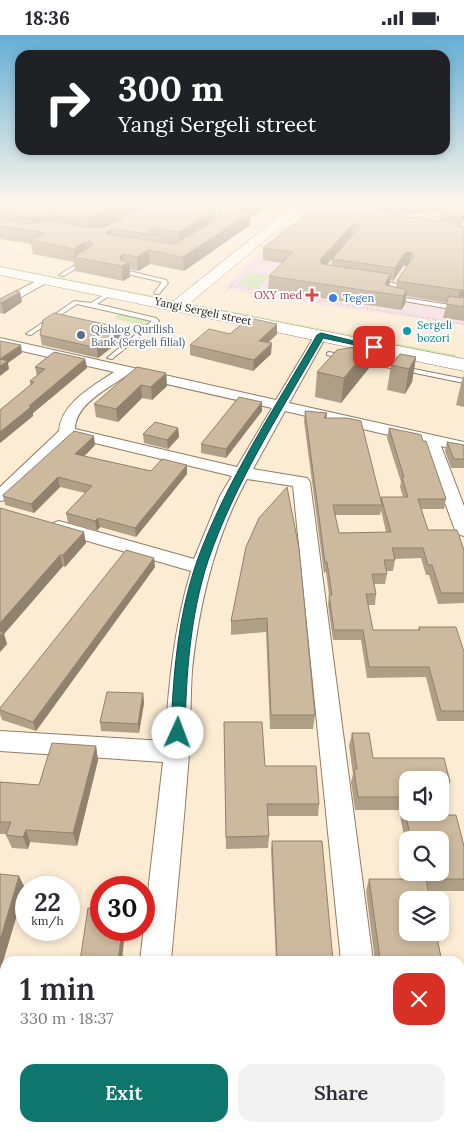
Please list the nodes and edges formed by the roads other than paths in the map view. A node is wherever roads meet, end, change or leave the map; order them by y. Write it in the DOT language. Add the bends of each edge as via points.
graph roads {
  1 [pos="244,256"];
  2 [pos="250,256"];
  3 [pos="90,258"];
  4 [pos="0,262"];
  5 [pos="0,271"];
  6 [pos="125,272"];
  7 [pos="62,275"];
  8 [pos="44,280"];
  9 [pos="369,281"];
  10 [pos="110,293"];
  11 [pos="157,293"];
  12 [pos="190,304"];
  13 [pos="0,305"];
  14 [pos="92,305"];
  15 [pos="464,306"];
  16 [pos="29,334"];
  17 [pos="325,345"];
  18 [pos="3,346"];
  19 [pos="464,353"];
  20 [pos="110,358"];
  21 [pos="464,365"];
  22 [pos="125,370"];
  23 [pos="464,381"];
  24 [pos="281,405"];
  25 [pos="67,432"];
  26 [pos="430,439"];
  27 [pos="464,447"];
  28 [pos="244,473"];
  29 [pos="2,507"];
  30 [pos="44,523"];
  31 [pos="464,530"];
  32 [pos="201,567"];
  33 [pos="0,741"];
  34 [pos="177,752"];
  35 [pos="156,956"];
  36 [pos="356,956"];
  1 -- 12 [label="main road"];
  2 -- 12 [label="main road"];
  3 -- 7 [label="lane"];
  4 -- 7 [label="main road, Yangi Sergeli street"];
  5 -- 8 [label="main road, Yangi Sergeli street"];
  6 -- 11 [label="lane" via="164,281"];
  7 -- 11 [label="main road, Yangi Sergeli street"];
  8 -- 10 [label="main road, Yangi Sergeli street"];
  8 -- 13 [label="street"];
  9 -- 15 [label="lane" via="398,282 388,297 457,308"];
  10 -- 12 [label="main road, Yangi Sergeli street"];
  10 -- 14 [label="lane"];
  11 -- 12 [label="main road, Yangi Sergeli street"];
  12 -- 17 [label="main road, Yangi Sergeli street"];
  12 -- 19 [label="main road, Yangi Sergeli street"];
  14 -- 16 [label="lane" via="76,302"];
  14 -- 20 [label="lane" via="156,321"];
  17 -- 21 [label="main road, Yangi Sergeli street"];
  17 -- 23 [label="lane"];
  17 -- 24 [label="street"];
  18 -- 22 [label="street"];
  22 -- 24 [label="street"];
  22 -- 25 [label="street" via="77,406 69,416"];
  24 -- 26 [label="street"];
  24 -- 28 [label="street"];
  25 -- 28 [label="street"];
  25 -- 29 [label="street"];
  26 -- 27 [label="street"];
  26 -- 31 [label="street"];
  28 -- 32 [label="street" via="229,496"];
  28 -- 36 [label="street" via="301,482"];
  30 -- 32 [label="street"];
  32 -- 34 [label="street" via="183,647"];
  33 -- 34 [label="street"];
  34 -- 35 [label="street"];
}
